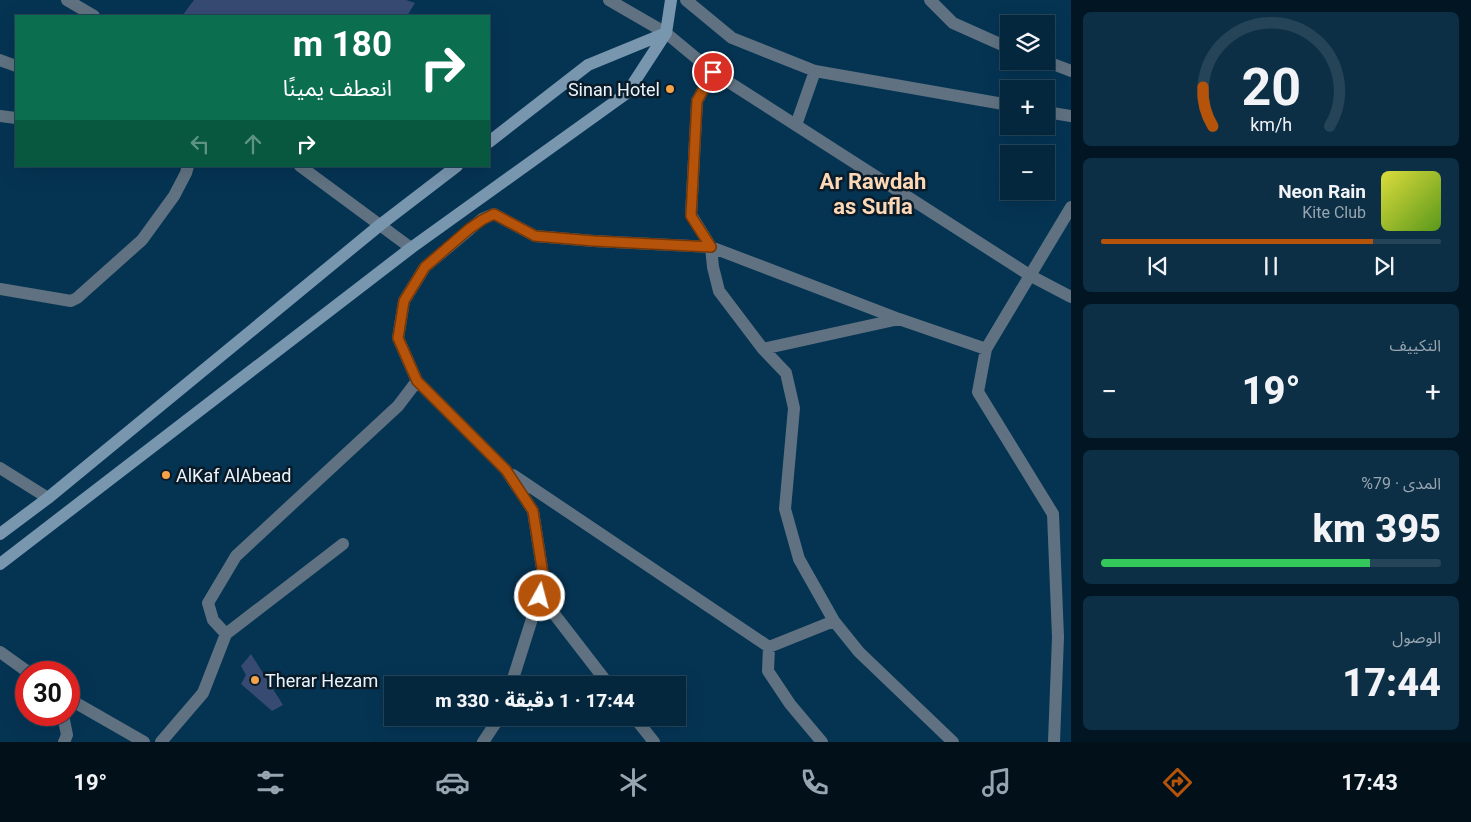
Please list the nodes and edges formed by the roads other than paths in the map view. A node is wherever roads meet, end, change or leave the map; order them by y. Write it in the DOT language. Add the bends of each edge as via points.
graph roads {
  1 [pos="67,0"];
  2 [pos="609,0"];
  3 [pos="671,0"];
  4 [pos="686,0"];
  5 [pos="930,0"];
  6 [pos="92,15"];
  7 [pos="666,33"];
  8 [pos="1000,44"];
  9 [pos="0,60"];
  10 [pos="1055,65"];
  11 [pos="15,66"];
  12 [pos="815,71"];
  13 [pos="1071,71"];
  14 [pos="713,72"];
  15 [pos="1000,104"];
  16 [pos="1055,113"];
  17 [pos="0,116"];
  18 [pos="1071,116"];
  19 [pos="15,118"];
  20 [pos="796,125"];
  21 [pos="490,141"];
  22 [pos="188,167"];
  23 [pos="301,167"];
  24 [pos="456,167"];
  25 [pos="472,206"];
  26 [pos="1071,207"];
  27 [pos="482,220"];
  28 [pos="380,225"];
  29 [pos="711,247"];
  30 [pos="411,248"];
  31 [pos="1031,276"];
  32 [pos="0,289"];
  33 [pos="1071,298"];
  34 [pos="899,318"];
  35 [pos="763,349"];
  36 [pos="986,349"];
  37 [pos="417,381"];
  38 [pos="0,468"];
  39 [pos="506,470"];
  40 [pos="48,498"];
  41 [pos="0,534"];
  42 [pos="343,544"];
  43 [pos="0,564"];
  44 [pos="544,581"];
  45 [pos="834,621"];
  46 [pos="226,634"];
  47 [pos="769,647"];
  48 [pos="0,652"];
  49 [pos="15,663"];
  50 [pos="514,676"];
  51 [pos="602,676"];
  52 [pos="80,705"];
  53 [pos="65,726"];
  54 [pos="494,726"];
  55 [pos="641,726"];
  56 [pos="64,742"];
  57 [pos="144,742"];
  58 [pos="161,742"];
  59 [pos="483,742"];
  60 [pos="654,742"];
  61 [pos="822,742"];
  62 [pos="954,742"];
  63 [pos="1054,742"];
  1 -- 6 [label="street"];
  2 -- 7 [label="street"];
  3 -- 7 [label="main road"];
  4 -- 12 [label="street" via="732,38"];
  5 -- 8 [label="street" via="953,23"];
  7 -- 14 [label="street"];
  7 -- 21 [label="main road" via="588,65"];
  7 -- 25 [label="main road" via="627,93"];
  9 -- 11 [label="street"];
  10 -- 13 [label="street"];
  12 -- 15 [label="street"];
  12 -- 20 [label="street"];
  14 -- 20 [label="street"];
  14 -- 29 [label="street" via="697,101 691,216"];
  16 -- 18 [label="street"];
  17 -- 19 [label="street"];
  20 -- 31 [label="street"];
  22 -- 32 [label="street" via="174,196 142,240 77,298 71,301"];
  23 -- 28 [label="street"];
  24 -- 28 [label="main road"];
  25 -- 27 [label="street"];
  25 -- 30 [label="main road"];
  26 -- 31 [label="street"];
  27 -- 29 [label="street" via="494,214 535,236"];
  27 -- 37 [label="street" via="425,267 404,301 398,338"];
  28 -- 30 [label="street"];
  28 -- 40 [label="main road"];
  29 -- 34 [label="street"];
  29 -- 35 [label="street" via="719,291"];
  30 -- 43 [label="main road"];
  31 -- 33 [label="street"];
  31 -- 36 [label="street"];
  34 -- 35 [label="street"];
  34 -- 36 [label="street"];
  35 -- 45 [label="street" via="786,373 794,408 785,509 799,559"];
  36 -- 63 [label="street" via="978,392 1053,514 1058,637"];
  37 -- 39 [label="street"];
  37 -- 46 [label="street" via="398,406 236,556 208,603 213,620"];
  38 -- 40 [label="street"];
  39 -- 44 [label="street" via="533,511"];
  39 -- 47 [label="street"];
  40 -- 41 [label="main road"];
  42 -- 46 [label="street"];
  44 -- 50 [label="street"];
  44 -- 51 [label="street" via="548,606"];
  45 -- 47 [label="street"];
  45 -- 62 [label="street" via="859,652"];
  46 -- 58 [label="street" via="203,694"];
  47 -- 61 [label="street" via="768,671"];
  48 -- 49 [label="street"];
  52 -- 57 [label="street"];
  53 -- 56 [label="street"];
  54 -- 59 [label="street"];
  55 -- 60 [label="street"];
}
